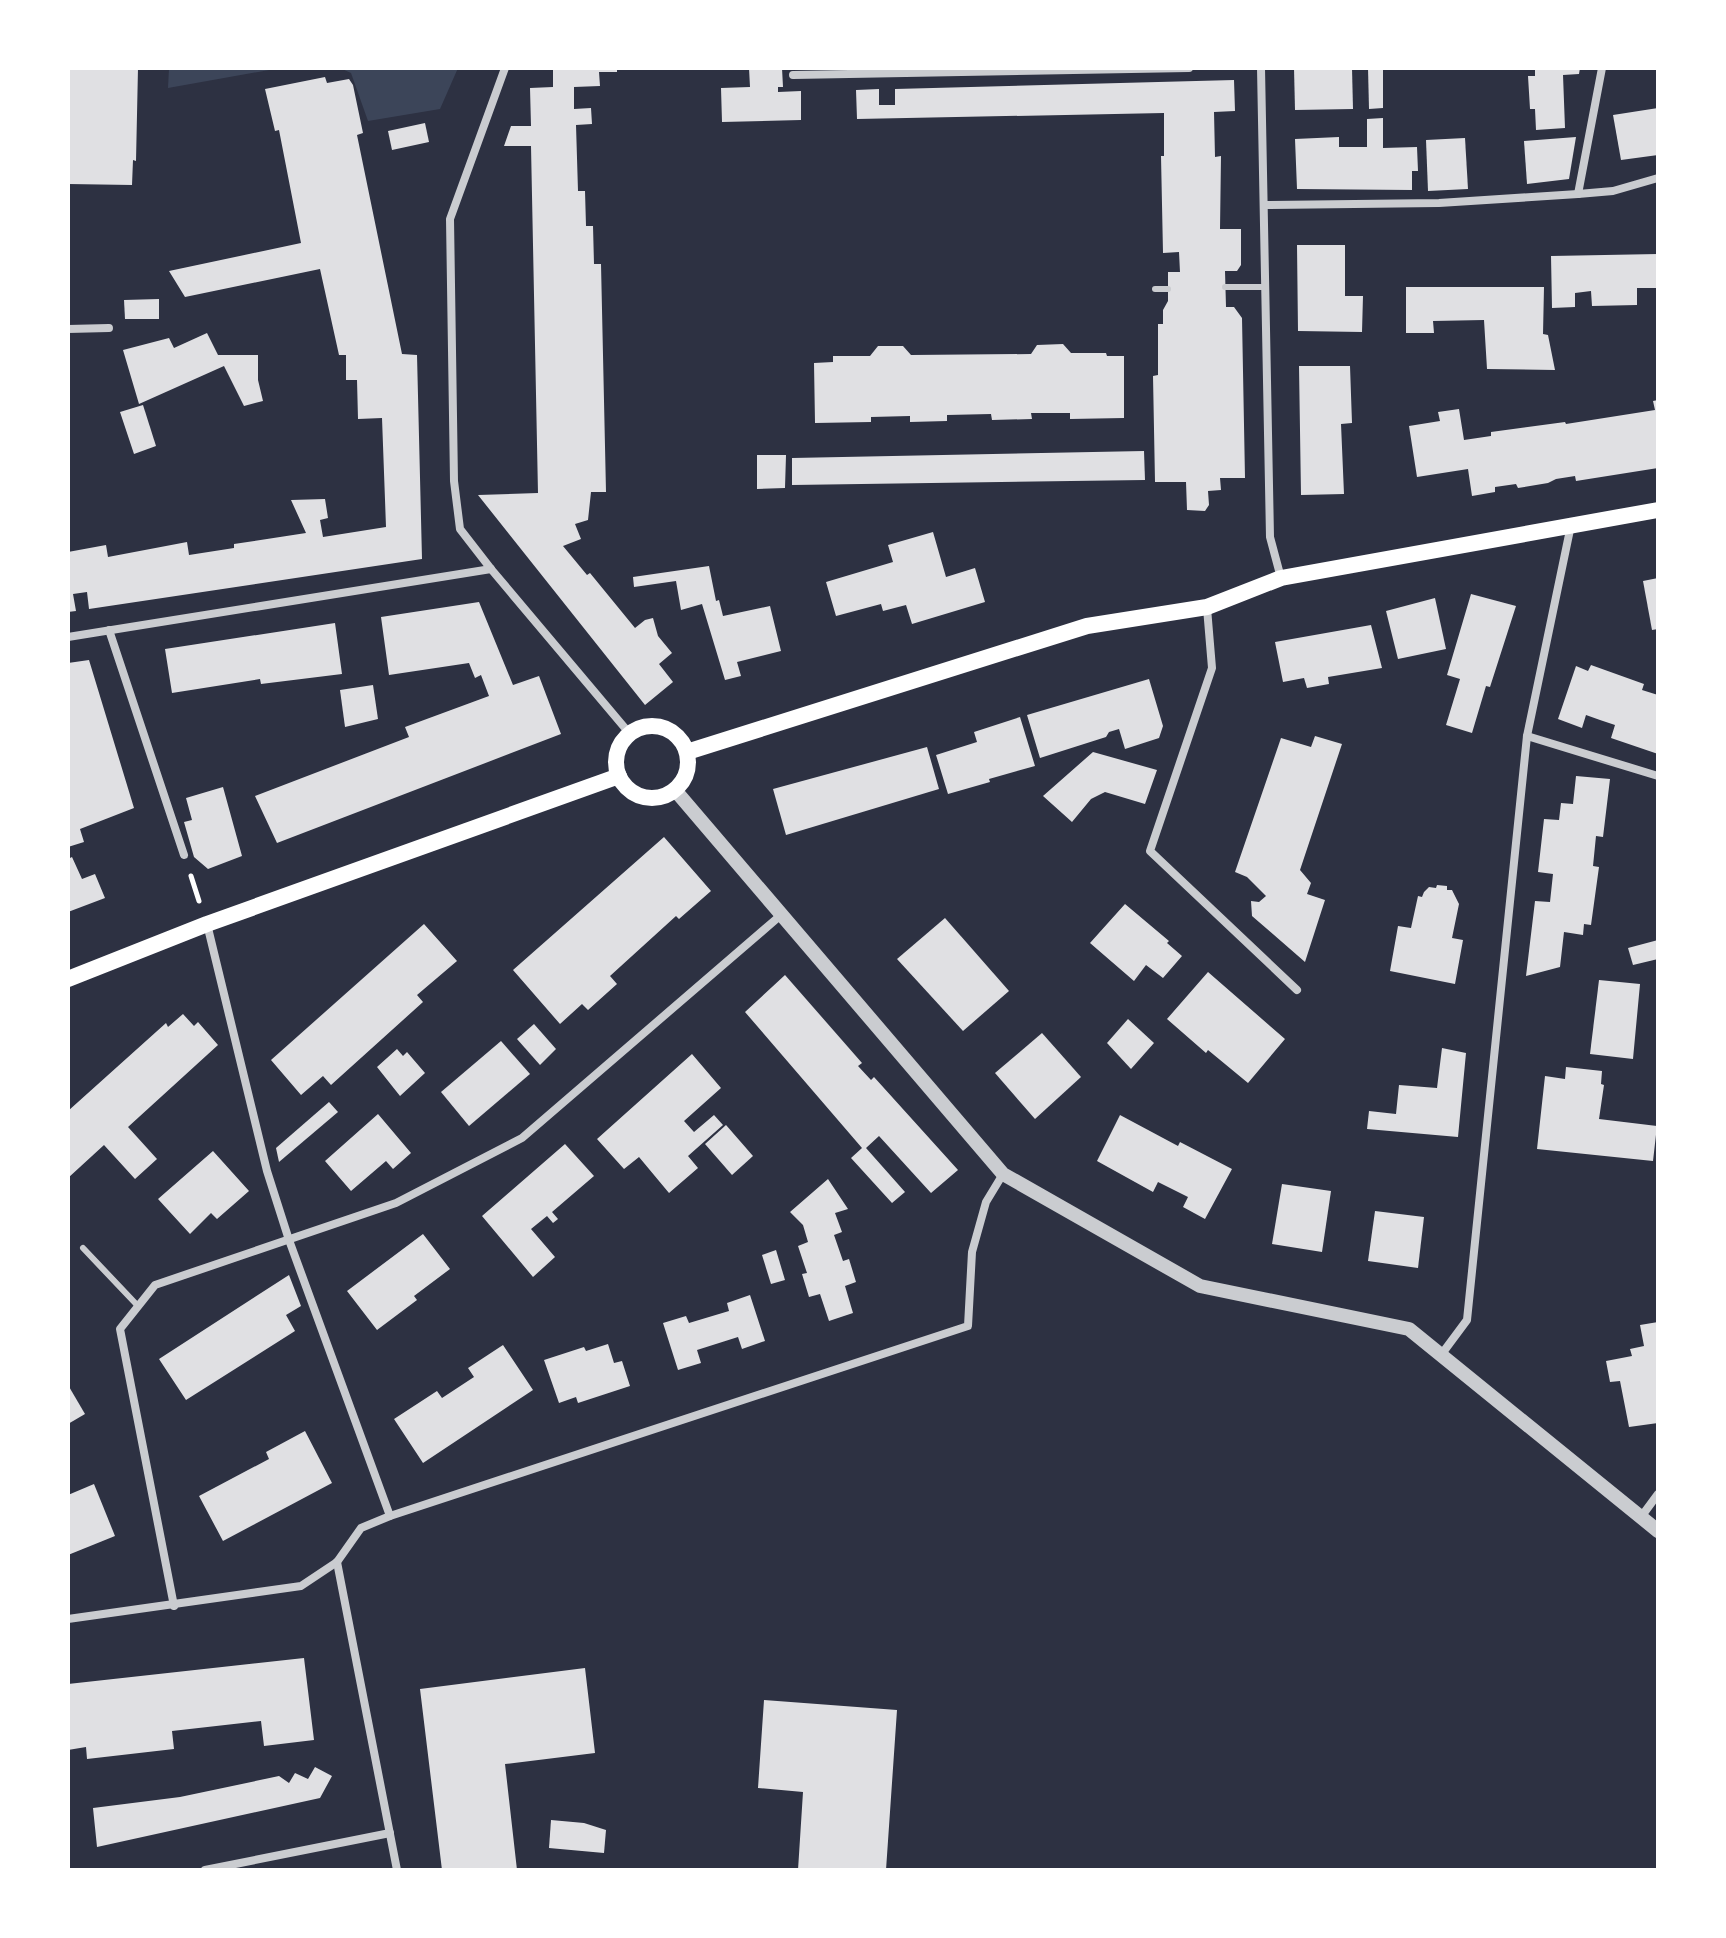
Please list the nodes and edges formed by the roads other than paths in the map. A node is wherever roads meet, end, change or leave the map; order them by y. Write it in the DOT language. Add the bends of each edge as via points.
graph roads {
  1 [pos="505,68"];
  2 [pos="1189,68"];
  3 [pos="1261,68"];
  4 [pos="1602,68"];
  5 [pos="793,75"];
  6 [pos="1658,178"];
  7 [pos="1578,194"];
  8 [pos="1264,205"];
  9 [pos="1225,287"];
  10 [pos="1266,287"];
  11 [pos="1155,289"];
  12 [pos="1168,289"];
  13 [pos="109,328"];
  14 [pos="68,329"];
  15 [pos="1658,510"];
  16 [pos="1571,524"];
  17 [pos="491,569"];
  18 [pos="1281,578"];
  19 [pos="1207,607"];
  20 [pos="109,630"];
  21 [pos="68,637"];
  22 [pos="630,734"];
  23 [pos="1527,736"];
  24 [pos="687,752"];
  25 [pos="619,776"];
  26 [pos="1658,776"];
  27 [pos="675,790"];
  28 [pos="184,855"];
  29 [pos="781,915"];
  30 [pos="207,924"];
  31 [pos="68,979"];
  32 [pos="1297,990"];
  33 [pos="1003,1174"];
  34 [pos="289,1240"];
  35 [pos="83,1248"];
  36 [pos="138,1306"];
  37 [pos="1441,1355"];
  38 [pos="1658,1494"];
  39 [pos="390,1516"];
  40 [pos="1641,1517"];
  41 [pos="1658,1531"];
  42 [pos="337,1562"];
  43 [pos="174,1606"];
  44 [pos="68,1619"];
  45 [pos="390,1833"];
  46 [pos="205,1870"];
  47 [pos="397,1870"];
  1 -- 17 [label="street" via="450,219 454,481 460,529"];
  2 -- 5 [label="street"];
  3 -- 8 [label="street"];
  4 -- 7 [label="street"];
  6 -- 7 [label="street"];
  7 -- 8 [label="street" via="1439,203"];
  8 -- 10 [label="street"];
  9 -- 10 [label="lane"];
  10 -- 18 [label="street" via="1270,537"];
  11 -- 12 [label="lane"];
  13 -- 14 [label="street"];
  15 -- 16 [label="main road"];
  16 -- 18 [label="main road"];
  16 -- 23 [label="street"];
  17 -- 20 [label="street"];
  17 -- 22 [label="street"];
  18 -- 19 [label="main road"];
  19 -- 24 [label="main road" via="1087,626"];
  19 -- 32 [label="street" via="1212,668 1150,851"];
  20 -- 21 [label="street"];
  20 -- 28 [label="street"];
  22 -- 24 [label="main road" via="652,726 664,728 682,741"];
  22 -- 25 [label="main road" via="617,753"];
  23 -- 26 [label="street"];
  23 -- 37 [label="street" via="1467,1320"];
  24 -- 27 [label="main road" via="687,773"];
  25 -- 27 [label="main road" via="643,798"];
  25 -- 30 [label="main road"];
  27 -- 29 [label="street"];
  29 -- 33 [label="street"];
  29 -- 34 [label="street" via="522,1138 396,1203"];
  30 -- 31 [label="main road"];
  30 -- 34 [label="street"];
  33 -- 37 [label="street" via="1200,1286 1409,1329"];
  33 -- 39 [label="street" via="986,1202 972,1252 968,1326"];
  34 -- 36 [label="street" via="155,1285"];
  34 -- 39 [label="street"];
  35 -- 36 [label="lane"];
  36 -- 43 [label="street" via="120,1329"];
  37 -- 40 [label="street"];
  38 -- 40 [label="street"];
  39 -- 42 [label="street" via="361,1528"];
  40 -- 41 [label="street"];
  42 -- 43 [label="street" via="301,1586"];
  42 -- 45 [label="street"];
  43 -- 44 [label="street"];
  45 -- 46 [label="street"];
  45 -- 47 [label="street"];
}
